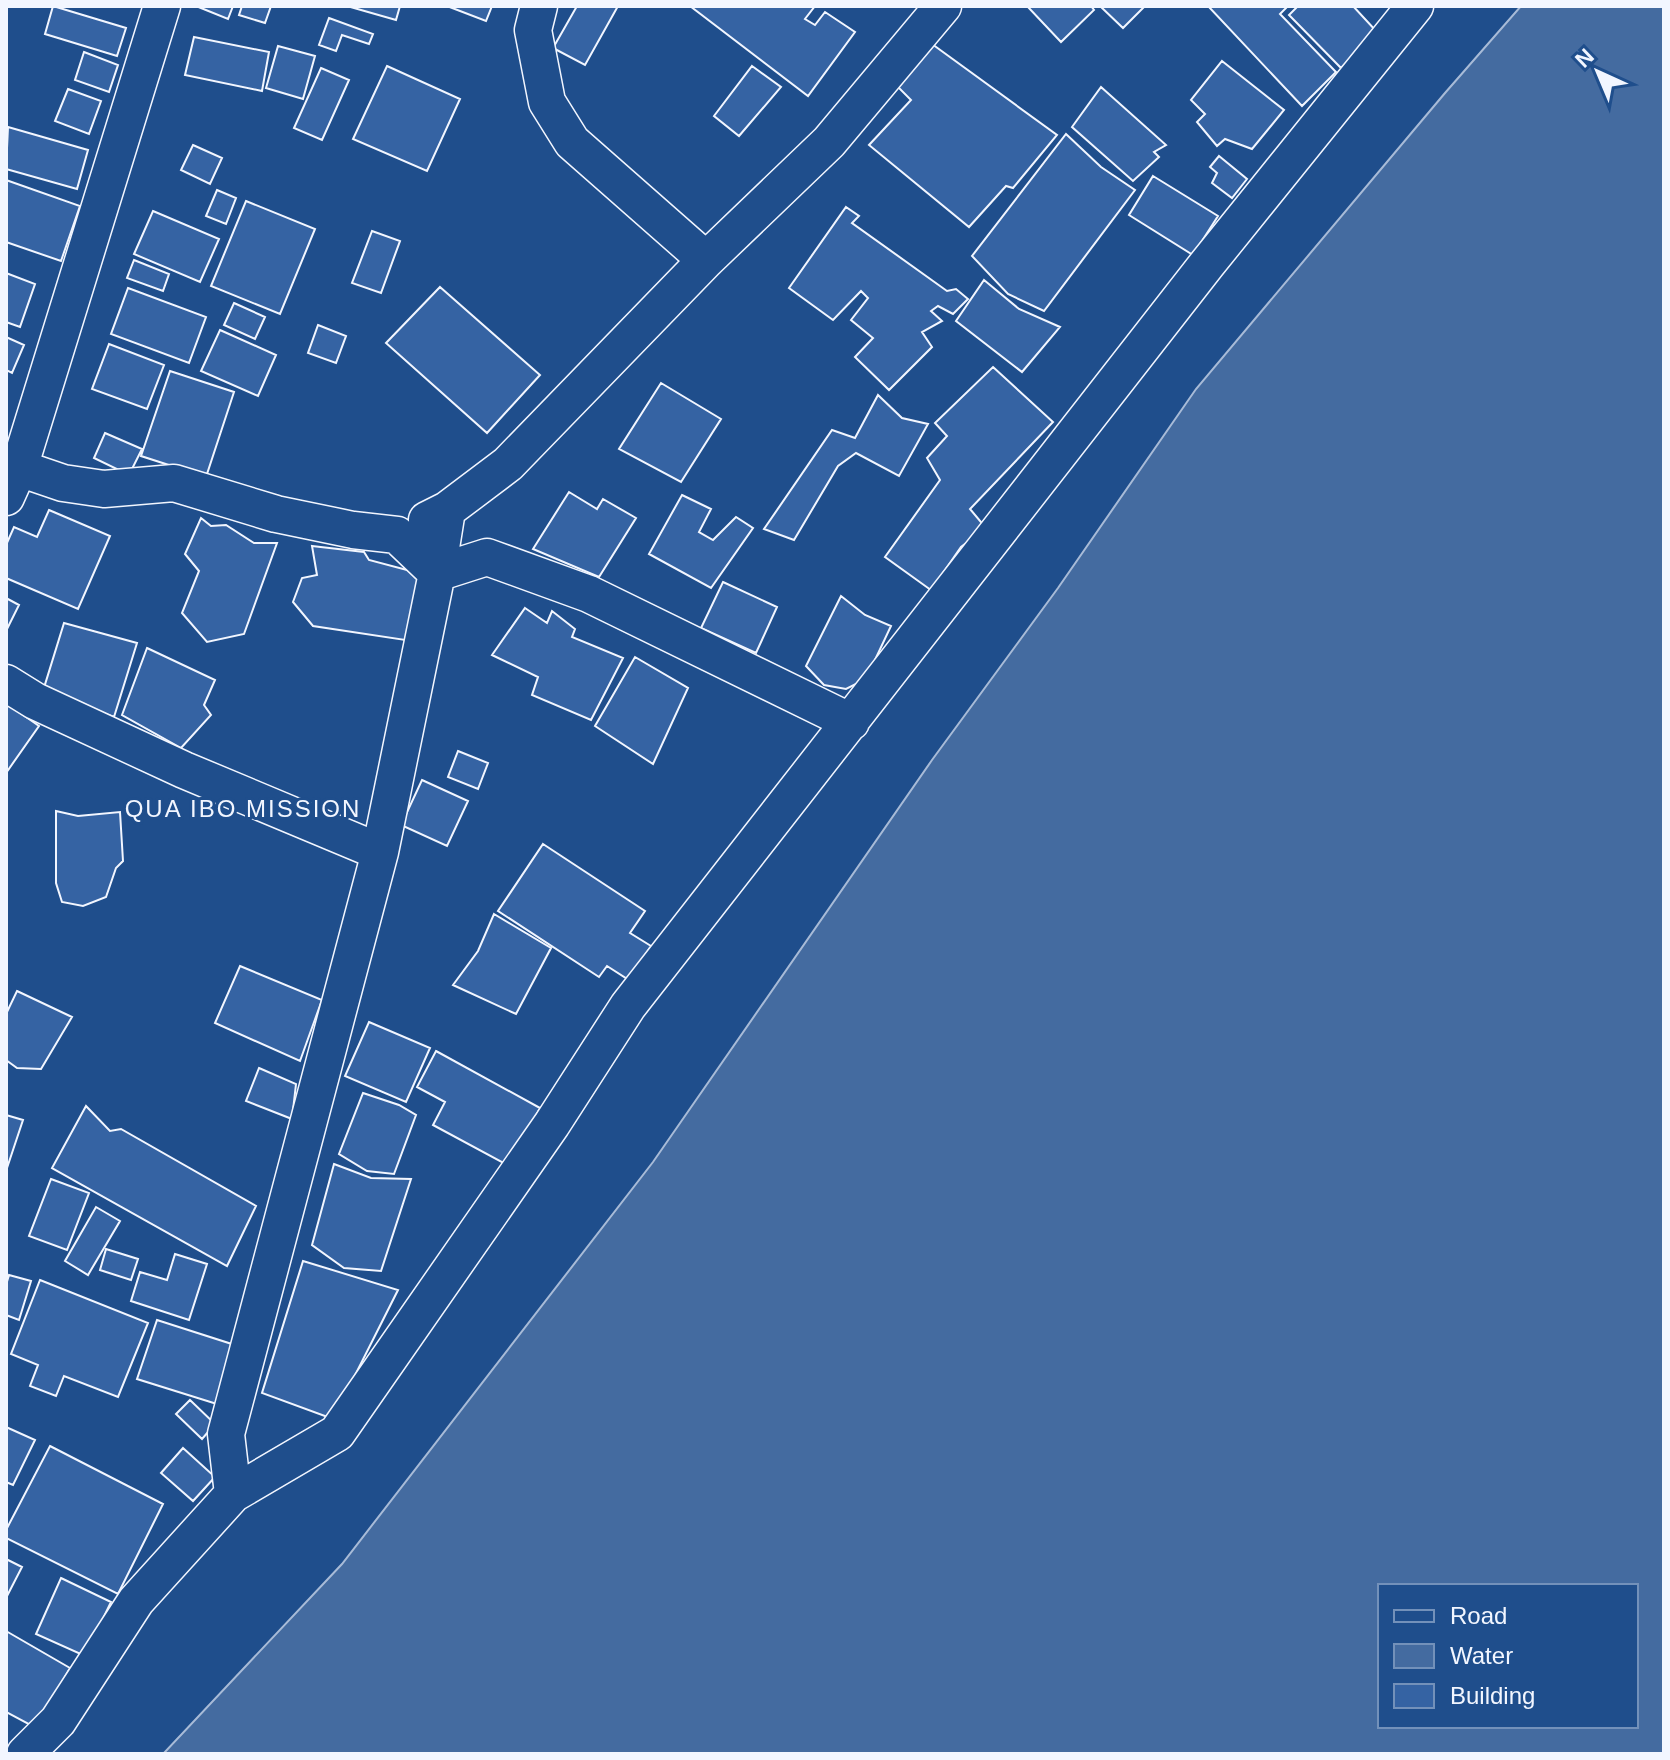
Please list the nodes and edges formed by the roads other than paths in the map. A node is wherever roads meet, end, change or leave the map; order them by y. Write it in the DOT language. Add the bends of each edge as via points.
graph roads {
  1 [pos="162,6"];
  2 [pos="539,6"];
  3 [pos="943,6"];
  4 [pos="1415,6"];
  5 [pos="706,260"];
  6 [pos="12,482"];
  7 [pos="447,510"];
  8 [pos="397,535"];
  9 [pos="437,573"];
  10 [pos="6,683"];
  11 [pos="851,722"];
  12 [pos="380,852"];
  13 [pos="233,1494"];
  14 [pos="25,1754"];
  1 -- 6 [label="street"];
  2 -- 5 [label="street" via="533,30 547,102 572,142"];
  3 -- 5 [label="street" via="829,142"];
  4 -- 11 [label="street"];
  5 -- 7 [label="street" via="508,464"];
  6 -- 8 [label="street" via="104,489 174,483 276,514"];
  7 -- 8 [label="street"];
  7 -- 9 [label="street"];
  8 -- 9 [label="street"];
  9 -- 11 [label="street" via="487,557 575,589"];
  9 -- 12 [label="street"];
  10 -- 12 [label="street" via="184,770"];
  11 -- 13 [label="street" via="628,1006 337,1433"];
  12 -- 13 [label="street" via="226,1434"];
  13 -- 14 [label="street" via="136,1601 58,1721"];
}
